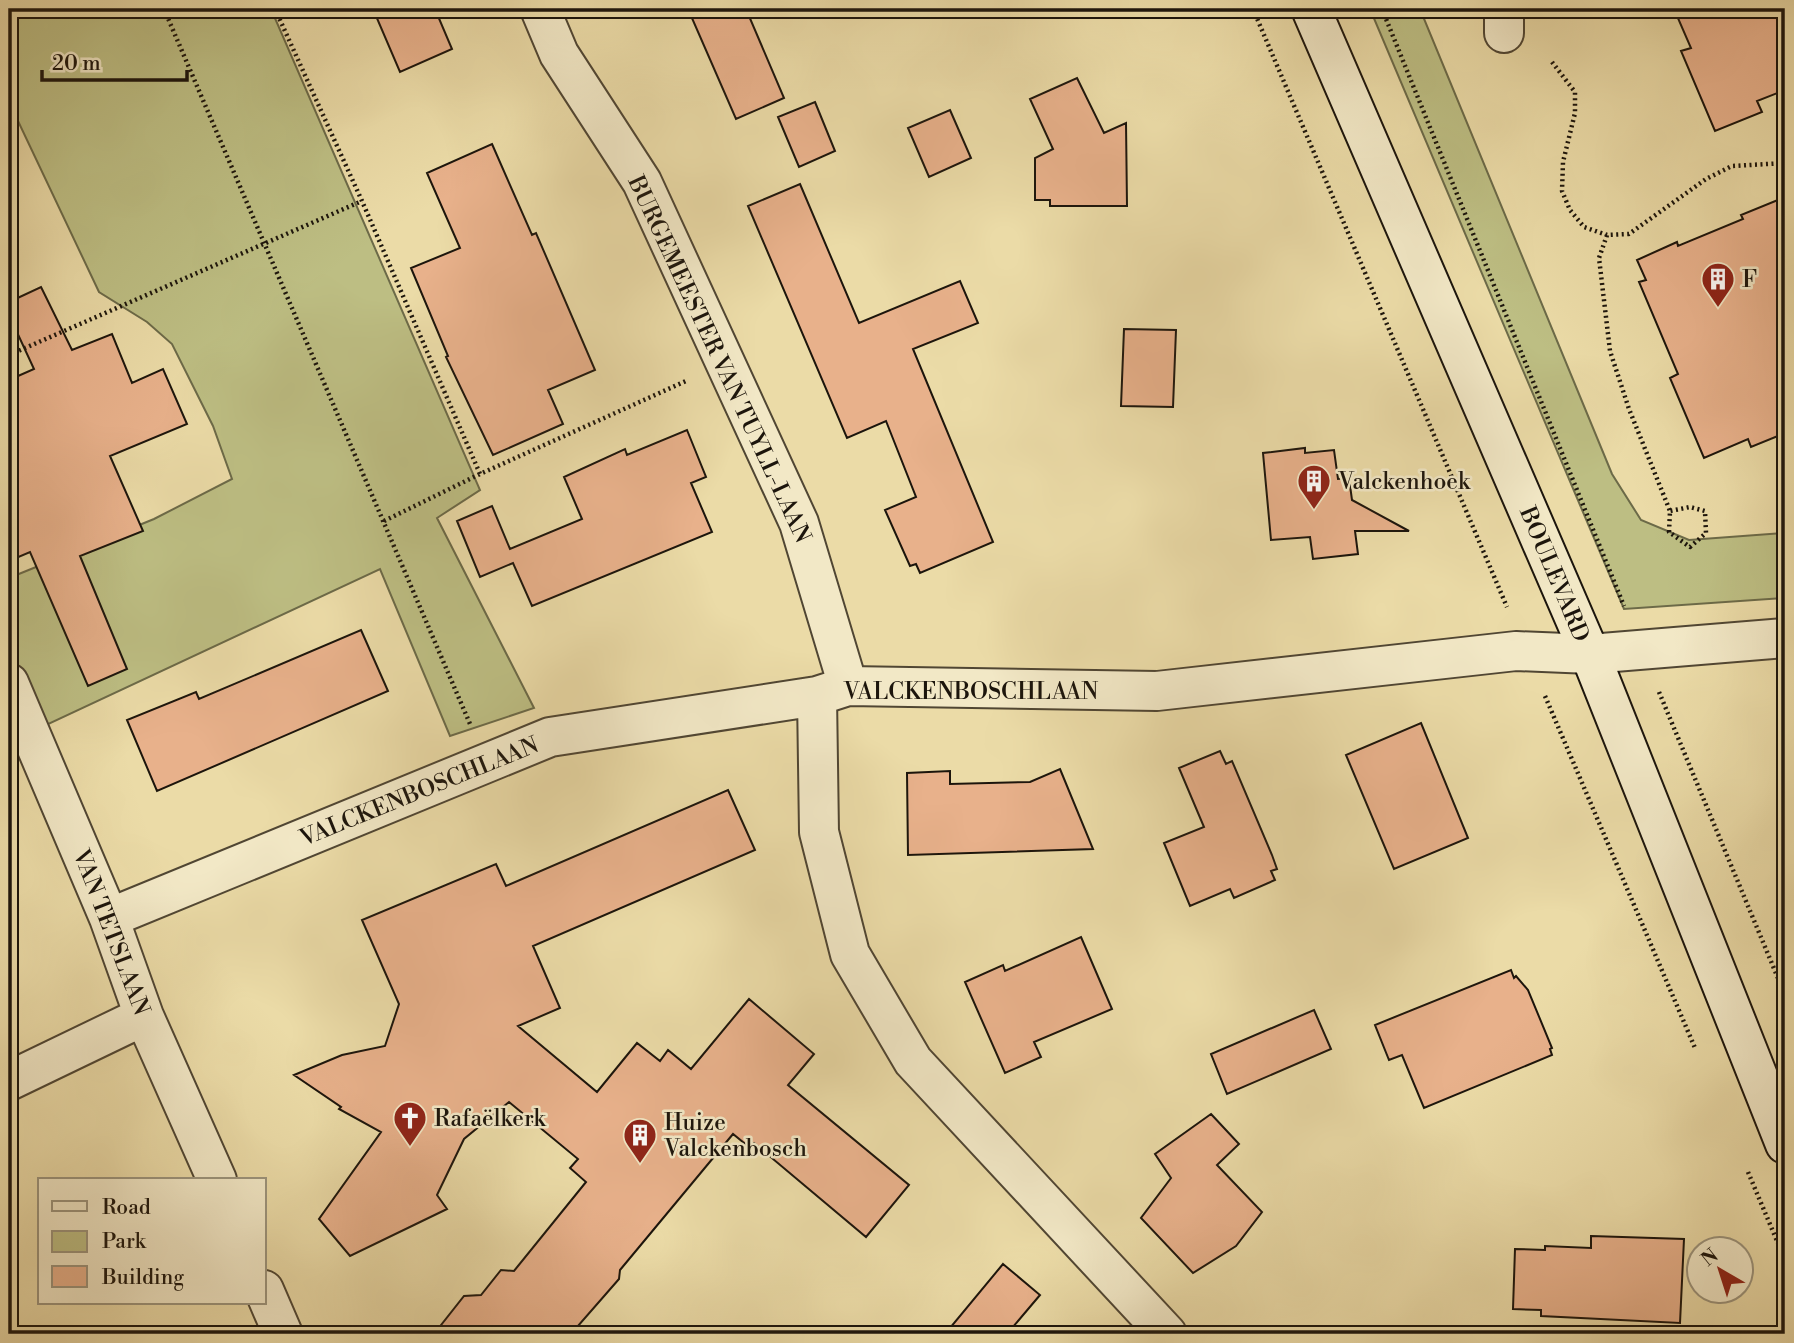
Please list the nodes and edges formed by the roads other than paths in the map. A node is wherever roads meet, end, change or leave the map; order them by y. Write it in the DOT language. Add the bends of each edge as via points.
graph roads {
  1 [pos="540,9"];
  2 [pos="1311,9"];
  3 [pos="1785,638"];
  4 [pos="1590,654"];
  5 [pos="9,683"];
  6 [pos="833,691"];
  7 [pos="109,918"];
  8 [pos="144,1016"];
  9 [pos="9,1081"];
  10 [pos="1785,1144"];
  11 [pos="216,1178"];
  12 [pos="266,1295"];
  13 [pos="283,1334"];
  14 [pos="1167,1334"];
  1 -- 6 [label="street, BURGEMEESTER VAN TUYLL-LAAN" via="559,54 642,182 799,523"];
  2 -- 4 [label="street, BOULEVARD"];
  3 -- 4 [label="street, VALCKENBOSCHLAAN"];
  4 -- 6 [label="street, VALCKENBOSCHLAAN" via="1517,651 1157,691"];
  4 -- 10 [label="street, BOULEVARD"];
  5 -- 7 [label="street, VAN TETSLAAN"];
  6 -- 7 [label="street, VALCKENBOSCHLAAN" via="550,737"];
  6 -- 14 [label="street, BURGEMEESTER VAN TUYLL-LAAN" via="819,832 850,954 913,1061"];
  7 -- 8 [label="street, VAN TETSLAAN"];
  8 -- 9 [label="street"];
  8 -- 11 [label="street, VAN TETSLAAN"];
  12 -- 13 [label="street"];
}
